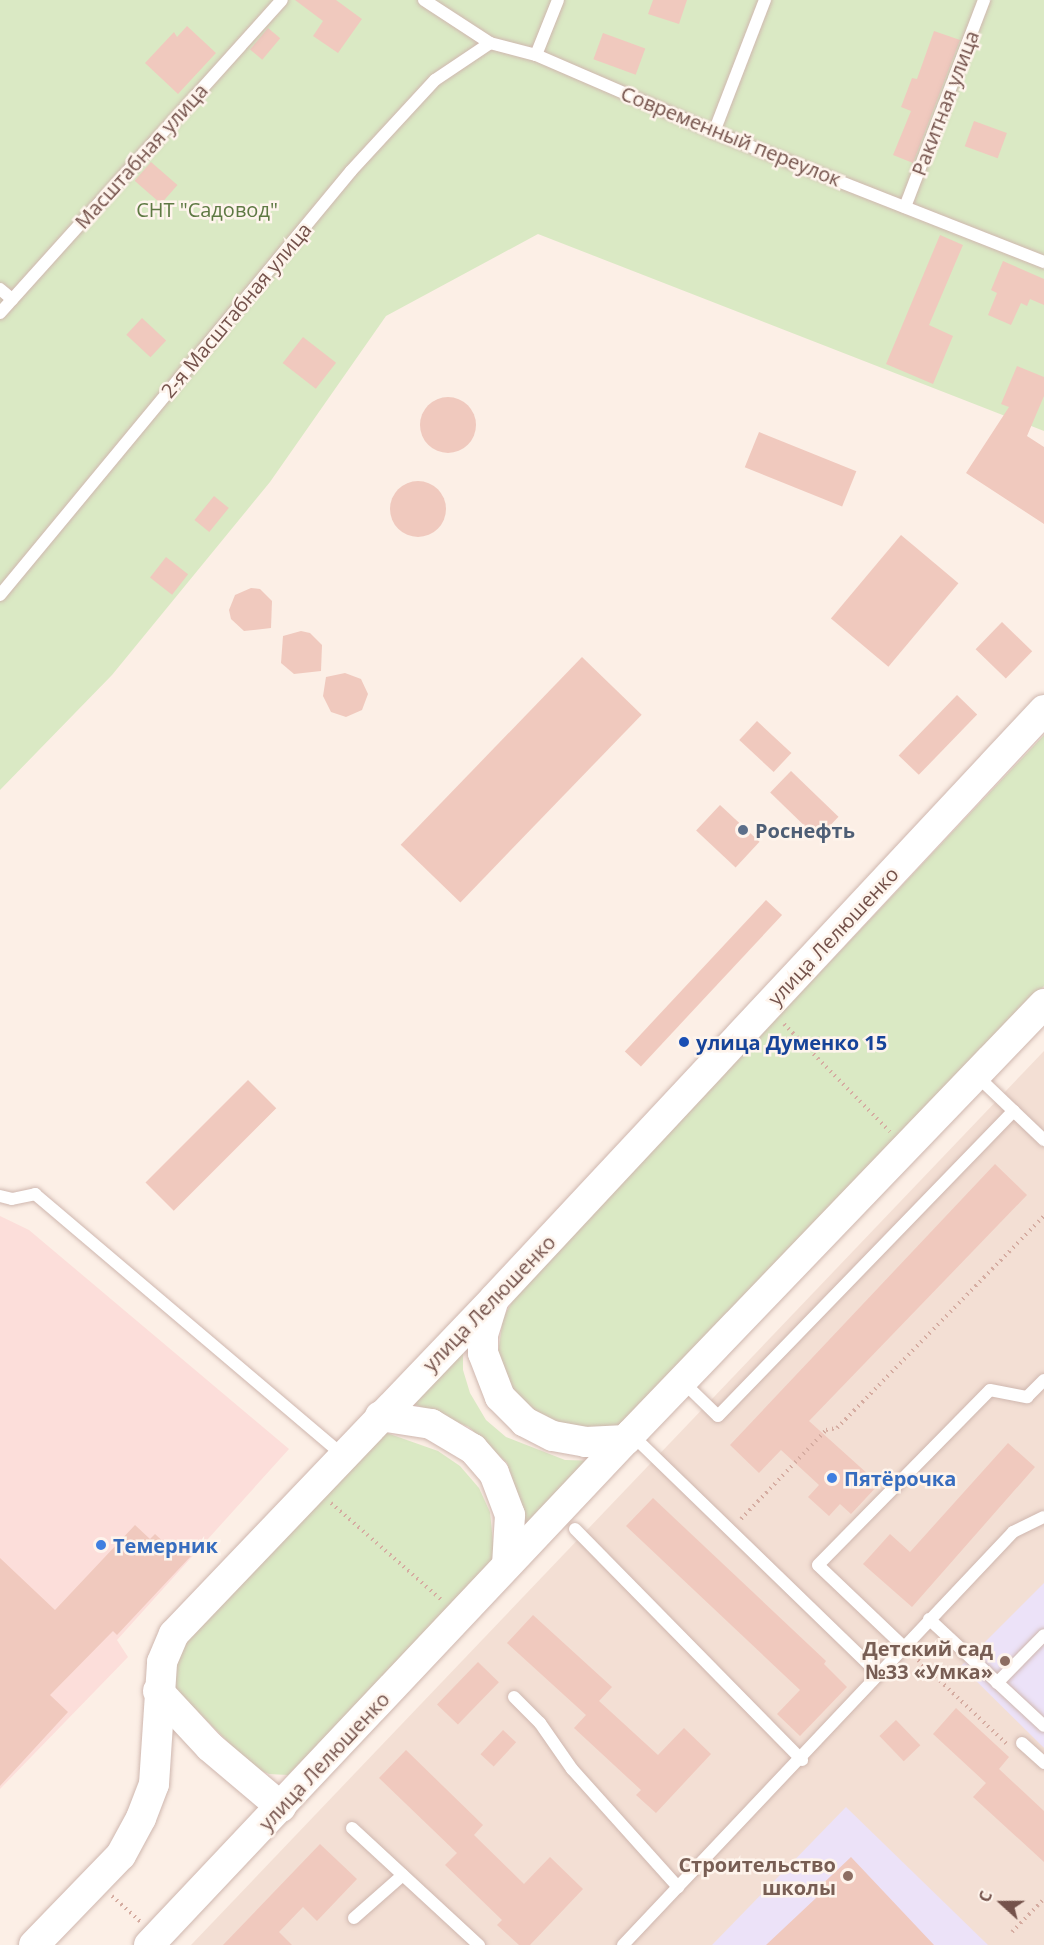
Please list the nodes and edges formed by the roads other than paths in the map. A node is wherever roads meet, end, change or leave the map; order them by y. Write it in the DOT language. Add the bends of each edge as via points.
graph roads {
  1 [pos="282,0"];
  2 [pos="424,0"];
  3 [pos="558,0"];
  4 [pos="765,0"];
  5 [pos="984,0"];
  6 [pos="490,43"];
  7 [pos="537,56"];
  8 [pos="714,132"];
  9 [pos="905,207"];
  10 [pos="1044,262"];
  11 [pos="0,289"];
  12 [pos="12,299"];
  13 [pos="0,312"];
  14 [pos="0,595"];
  15 [pos="1044,710"];
  16 [pos="1044,1004"];
  17 [pos="976,1075"];
  18 [pos="1014,1112"];
  19 [pos="1044,1140"];
  20 [pos="0,1196"];
  21 [pos="494,1299"];
  22 [pos="1044,1380"];
  23 [pos="682,1381"];
  24 [pos="380,1416"];
  25 [pos="628,1437"];
  26 [pos="343,1455"];
  27 [pos="1044,1517"];
  28 [pos="575,1529"];
  29 [pos="507,1565"];
  30 [pos="929,1619"];
  31 [pos="1044,1635"];
  32 [pos="903,1646"];
  33 [pos="879,1674"];
  34 [pos="997,1683"];
  35 [pos="158,1691"];
  36 [pos="514,1697"];
  37 [pos="1044,1726"];
  38 [pos="1022,1743"];
  39 [pos="802,1760"];
  40 [pos="1044,1763"];
  41 [pos="281,1807"];
  42 [pos="352,1828"];
  43 [pos="403,1875"];
  44 [pos="678,1887"];
  45 [pos="354,1918"];
  46 [pos="154,1941"];
  47 [pos="34,1945"];
  48 [pos="479,1945"];
  49 [pos="623,1945"];
  1 -- 12 [label="lane, Масштабная улица"];
  2 -- 6 [label="lane, Современный переулок"];
  3 -- 7 [label="lane"];
  4 -- 8 [label="lane"];
  5 -- 9 [label="lane, Ракитная улица"];
  6 -- 7 [label="lane, Современный переулок"];
  6 -- 14 [label="lane, 2-я Масштабная улица" via="435,80 351,171"];
  7 -- 8 [label="lane, Современный переулок"];
  8 -- 9 [label="lane, Современный переулок"];
  9 -- 10 [label="lane, Современный переулок"];
  11 -- 12 [label="lane"];
  12 -- 13 [label="lane, Масштабная улица"];
  15 -- 21 [label="street, улица Лелюшенко"];
  16 -- 17 [label="street, улица Лелюшенко"];
  17 -- 18 [label="lane"];
  17 -- 23 [label="street, улица Лелюшенко"];
  18 -- 19 [label="lane"];
  18 -- 23 [label="lane" via="718,1416"];
  20 -- 26 [label="lane" via="12,1199 35,1194"];
  21 -- 24 [label="street, улица Лелюшенко"];
  21 -- 25 [label="street" via="483,1334 483,1353 500,1397 525,1422 553,1436 586,1442"];
  22 -- 32 [label="lane" via="1028,1397 990,1390 818,1565"];
  23 -- 25 [label="street, улица Лелюшенко"];
  24 -- 26 [label="street, улица Лелюшенко"];
  24 -- 29 [label="street" via="431,1424 473,1449 494,1473 510,1515"];
  25 -- 29 [label="street, улица Лелюшенко"];
  25 -- 33 [label="lane"];
  26 -- 35 [label="street, улица Лелюшенко" via="174,1634 162,1662"];
  27 -- 30 [label="lane" via="1013,1532"];
  28 -- 39 [label="lane"];
  29 -- 41 [label="street, улица Лелюшенко"];
  30 -- 32 [label="lane"];
  30 -- 34 [label="lane"];
  31 -- 34 [label="lane"];
  32 -- 33 [label="lane"];
  33 -- 39 [label="lane"];
  34 -- 37 [label="lane"];
  35 -- 41 [label="street" via="210,1747"];
  35 -- 47 [label="street, улица Лелюшенко" via="154,1784 121,1855"];
  36 -- 44 [label="lane" via="540,1723 572,1769"];
  38 -- 40 [label="lane"];
  39 -- 44 [label="lane"];
  41 -- 46 [label="street, улица Лелюшенко"];
  42 -- 43 [label="lane"];
  43 -- 45 [label="lane"];
  43 -- 48 [label="lane"];
  44 -- 49 [label="lane"];
}
